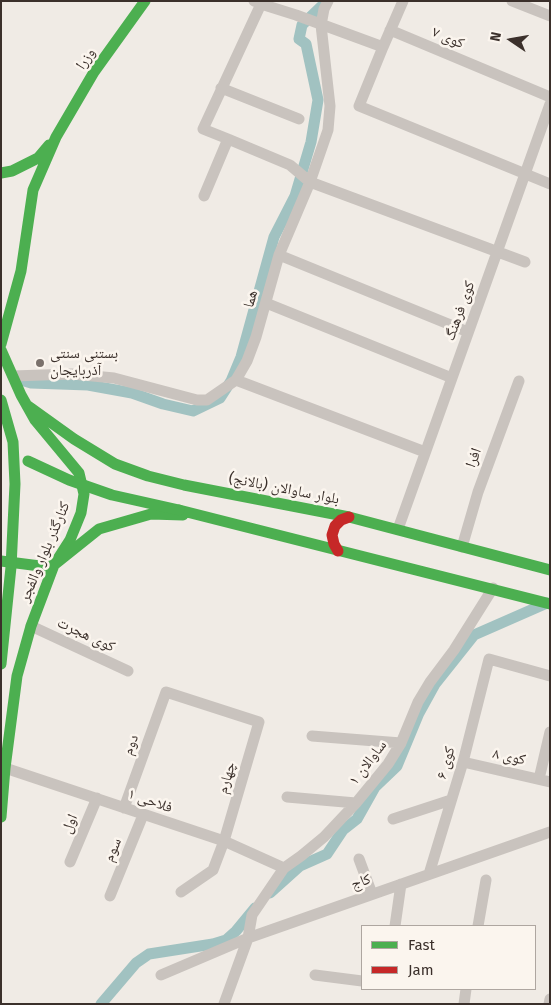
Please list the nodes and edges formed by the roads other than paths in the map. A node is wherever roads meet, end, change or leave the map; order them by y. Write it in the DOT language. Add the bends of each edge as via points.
graph roads {
  1 [pos="145,1"];
  2 [pos="328,1"];
  3 [pos="403,1"];
  4 [pos="259,2"];
  5 [pos="516,2"];
  6 [pos="550,16"];
  7 [pos="321,25"];
  8 [pos="390,30"];
  9 [pos="383,47"];
  10 [pos="221,88"];
  11 [pos="550,97"];
  12 [pos="550,104"];
  13 [pos="299,119"];
  14 [pos="56,137"];
  15 [pos="228,139"];
  16 [pos="1,173"];
  17 [pos="525,173"];
  18 [pos="310,182"];
  19 [pos="550,184"];
  20 [pos="204,196"];
  21 [pos="497,252"];
  22 [pos="279,255"];
  23 [pos="525,262"];
  24 [pos="266,303"];
  25 [pos="468,332"];
  26 [pos="1,344"];
  27 [pos="1,350"];
  28 [pos="13,376"];
  29 [pos="452,378"];
  30 [pos="236,380"];
  31 [pos="519,381"];
  32 [pos="1,400"];
  33 [pos="28,406"];
  34 [pos="1,441"];
  35 [pos="425,452"];
  36 [pos="202,515"];
  37 [pos="349,516"];
  38 [pos="398,529"];
  39 [pos="462,547"];
  40 [pos="338,551"];
  41 [pos="1,561"];
  42 [pos="54,565"];
  43 [pos="550,570"];
  44 [pos="493,588"];
  45 [pos="550,604"];
  46 [pos="31,626"];
  47 [pos="1,664"];
  48 [pos="128,671"];
  49 [pos="17,676"];
  50 [pos="550,676"];
  51 [pos="2,697"];
  52 [pos="259,722"];
  53 [pos="550,732"];
  54 [pos="312,736"];
  55 [pos="401,743"];
  56 [pos="1,752"];
  57 [pos="463,762"];
  58 [pos="5,768"];
  59 [pos="544,780"];
  60 [pos="287,797"];
  61 [pos="97,798"];
  62 [pos="451,800"];
  63 [pos="356,803"];
  64 [pos="124,808"];
  65 [pos="143,815"];
  66 [pos="1,817"];
  67 [pos="392,818"];
  68 [pos="550,832"];
  69 [pos="224,842"];
  70 [pos="359,859"];
  71 [pos="70,862"];
  72 [pos="284,868"];
  73 [pos="429,874"];
  74 [pos="486,880"];
  75 [pos="401,884"];
  76 [pos="181,892"];
  77 [pos="372,894"];
  78 [pos="110,896"];
  79 [pos="395,925"];
  80 [pos="478,925"];
  81 [pos="248,938"];
  82 [pos="161,975"];
  83 [pos="315,975"];
  84 [pos="361,981"];
  85 [pos="466,990"];
  86 [pos="550,1000"];
  87 [pos="224,1004"];
  88 [pos="464,1004"];
  89 [pos="549,1004"];
  1 -- 14 [label="main road, وزرا" via="94,72"];
  2 -- 7 [label="street, هما"];
  3 -- 8 [label="street"];
  4 -- 7 [label="street"];
  4 -- 10 [label="street"];
  5 -- 6 [label="street"];
  7 -- 9 [label="street"];
  7 -- 18 [label="street, هما" via="330,119"];
  8 -- 9 [label="street"];
  8 -- 11 [label="street, کوی ۷"];
  9 -- 17 [label="street" via="359,106"];
  10 -- 13 [label="street"];
  10 -- 15 [label="street" via="203,129"];
  12 -- 17 [label="street, کوی فرهنگ"];
  14 -- 16 [label="main road" via="38,158"];
  14 -- 26 [label="main road" via="33,190 21,271"];
  15 -- 18 [label="street" via="290,165"];
  15 -- 20 [label="street"];
  17 -- 19 [label="street"];
  17 -- 21 [label="street, کوی فرهنگ"];
  18 -- 21 [label="street"];
  18 -- 22 [label="street, هما"];
  21 -- 23 [label="street"];
  21 -- 25 [label="street, کوی فرهنگ"];
  22 -- 24 [label="street, هما"];
  22 -- 25 [label="street"];
  24 -- 29 [label="street"];
  24 -- 30 [label="street, هما" via="247,362"];
  25 -- 29 [label="street, کوی فرهنگ"];
  27 -- 28 [label="main road, کنارگذر بلوار والفجر"];
  28 -- 30 [label="street, هما" via="72,374 114,378 197,400 208,400"];
  28 -- 33 [label="main road, کنارگذر بلوار والفجر"];
  29 -- 35 [label="street, کوی فرهنگ"];
  30 -- 35 [label="street"];
  31 -- 39 [label="street, افرا" via="478,492"];
  32 -- 47 [label="main road, bridge" via="13,442 15,484"];
  33 -- 37 [label="main road, بلوار ساوالان (بالانج)" via="115,464 148,476"];
  33 -- 42 [label="main road, کنارگذر بلوار والفجر" via="46,434 80,473 84,494 81,513 70,540"];
  34 -- 36 [label="main road, bridge" via="43,469 69,480 112,495"];
  35 -- 38 [label="street, کوی فرهنگ"];
  36 -- 40 [label="main road"];
  36 -- 42 [label="main road" via="150,514 99,529"];
  37 -- 38 [label="main road, بلوار ساوالان (بالانج)"];
  37 -- 40 [label="main road" via="335,526 332,535"];
  38 -- 39 [label="main road, بلوار ساوالان (بالانج)"];
  39 -- 43 [label="main road, بلوار ساوالان (بالانج)"];
  40 -- 44 [label="main road"];
  41 -- 42 [label="main road"];
  42 -- 46 [label="main road, کنارگذر بلوار والفجر"];
  44 -- 45 [label="main road"];
  44 -- 55 [label="street, ساوالان ۱" via="418,702"];
  46 -- 48 [label="street, کوی هجرت"];
  46 -- 49 [label="main road, کنارگذر بلوار والفجر"];
  49 -- 51 [label="main road"];
  49 -- 58 [label="main road, کنارگذر بلوار والفجر"];
  50 -- 57 [label="street, کوی ۶" via="489,659"];
  52 -- 64 [label="street, دوم" via="166,692"];
  52 -- 69 [label="street, چهارم"];
  53 -- 59 [label="street"];
  54 -- 55 [label="street"];
  55 -- 63 [label="street, ساوالان ۱"];
  56 -- 58 [label="main road"];
  57 -- 59 [label="street, کوی ۸"];
  57 -- 62 [label="street, کوی ۶"];
  58 -- 61 [label="street, فلاحی ۱"];
  58 -- 66 [label="main road, کنارگذر بلوار والفجر"];
  60 -- 63 [label="street"];
  61 -- 64 [label="street, فلاحی ۱"];
  61 -- 71 [label="street, اول"];
  62 -- 67 [label="street"];
  62 -- 73 [label="street, کوی ۶"];
  63 -- 72 [label="street, ساوالان ۱" via="324,837"];
  64 -- 65 [label="street, فلاحی ۱"];
  65 -- 69 [label="street, فلاحی ۱"];
  65 -- 78 [label="street, سوم"];
  68 -- 73 [label="street, کاج"];
  69 -- 72 [label="street, فلاحی ۱"];
  69 -- 76 [label="street, چهارم" via="213,870"];
  70 -- 77 [label="street"];
  72 -- 81 [label="street, ساوالان ۱" via="252,915"];
  73 -- 75 [label="street, کاج"];
  74 -- 80 [label="street"];
  75 -- 77 [label="street, کاج"];
  75 -- 79 [label="street"];
  77 -- 81 [label="street, کاج"];
  81 -- 82 [label="street, کاج"];
  81 -- 87 [label="street"];
  83 -- 84 [label="street"];
  85 -- 88 [label="street"];
  86 -- 89 [label="street"];
}
